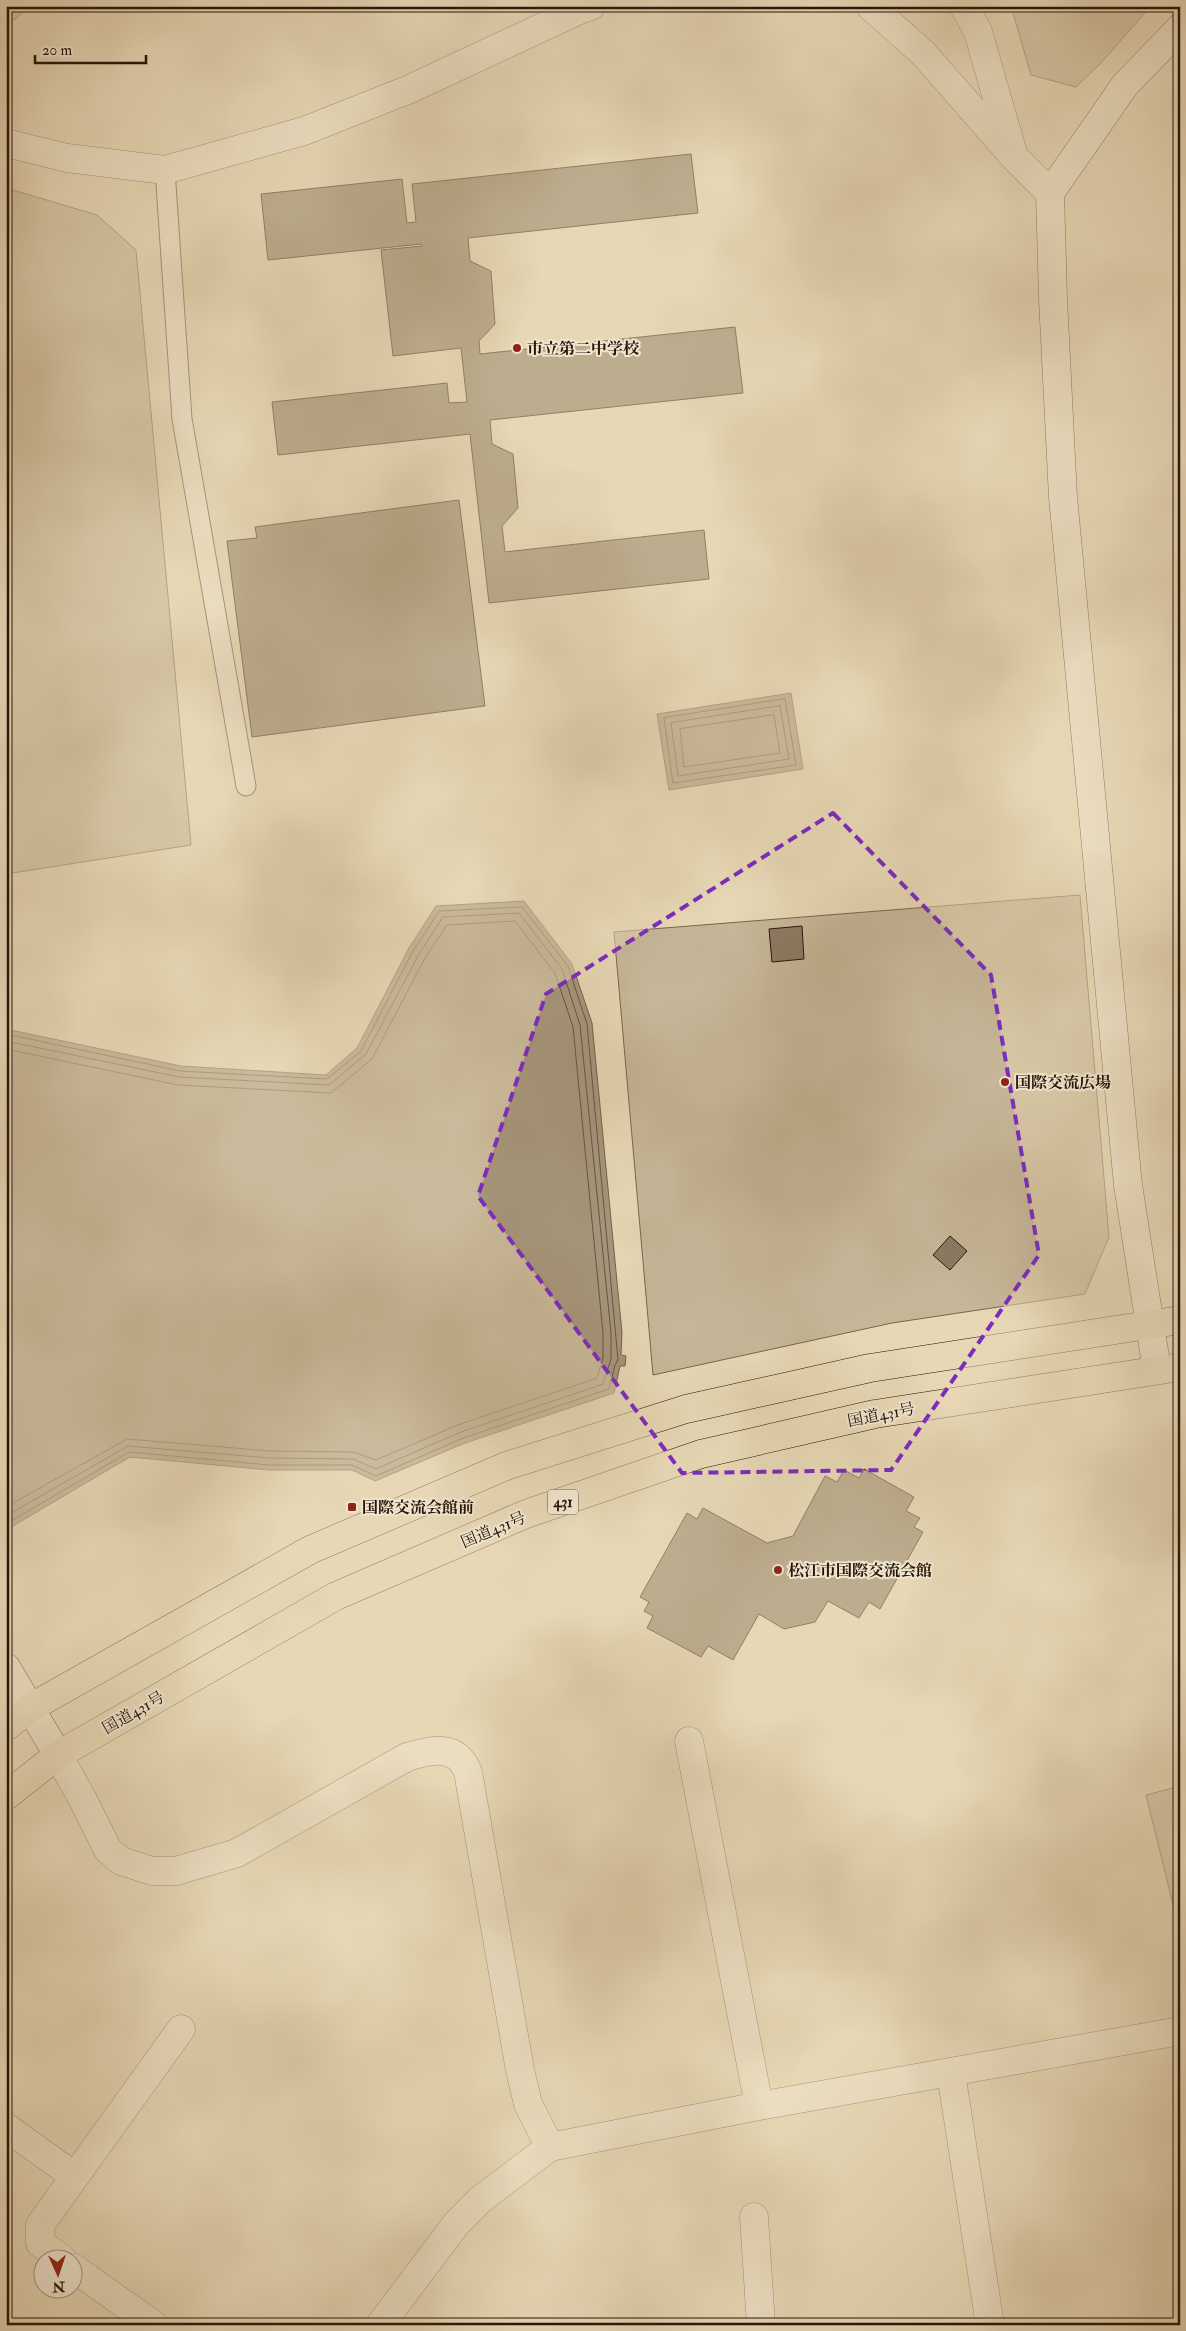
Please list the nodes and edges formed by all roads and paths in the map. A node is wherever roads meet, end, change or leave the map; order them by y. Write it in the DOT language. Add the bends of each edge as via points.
graph roads {
  1 [pos="591,6"];
  2 [pos="870,6"];
  3 [pos="964,6"];
  4 [pos="1180,28"];
  5 [pos="6,143"];
  6 [pos="1015,158"];
  7 [pos="165,170"];
  8 [pos="1050,193"];
  9 [pos="246,786"];
  10 [pos="1180,1320"];
  11 [pos="1150,1324"];
  12 [pos="1168,1369"];
  13 [pos="6,1667"];
  14 [pos="30,1708"];
  15 [pos="6,1727"];
  16 [pos="689,1741"];
  17 [pos="58,1755"];
  18 [pos="6,1796"];
  19 [pos="181,2029"];
  20 [pos="1180,2031"];
  21 [pos="951,2074"];
  22 [pos="759,2106"];
  23 [pos="6,2127"];
  24 [pos="550,2147"];
  25 [pos="74,2176"];
  26 [pos="754,2217"];
  27 [pos="47,2248"];
  28 [pos="82,2274"];
  29 [pos="753,2323"];
  30 [pos="154,2325"];
  31 [pos="380,2325"];
  32 [pos="990,2325"];
  1 -- 7 [label="street" via="410,89 313,127"];
  2 -- 6 [label="street" via="923,53"];
  3 -- 6 [label="street" via="978,32"];
  4 -- 8 [label="street" via="1124,85"];
  5 -- 7 [label="street" via="67,158"];
  6 -- 8 [label="street"];
  7 -- 9 [label="lane" via="182,419"];
  8 -- 11 [label="street" via="1063,497 1128,1184"];
  10 -- 11 [label="highway"];
  11 -- 12 [label="street"];
  11 -- 14 [label="highway" via="870,1368 686,1409 506,1466 310,1550"];
  12 -- 17 [label="highway, 国道431号 / 431" via="875,1414 702,1454 526,1514 336,1596"];
  13 -- 14 [label="street"];
  14 -- 15 [label="highway"];
  14 -- 17 [label="street"];
  16 -- 22 [label="street"];
  17 -- 18 [label="highway, 国道431号 / 431"];
  17 -- 24 [label="street" via="108,1850 135,1868 152,1871 176,1871 237,1854 407,1758 431,1750 450,1752 464,1761 520,2070 528,2104"];
  19 -- 25 [label="street"];
  20 -- 21 [label="street"];
  21 -- 22 [label="street"];
  21 -- 32 [label="street"];
  22 -- 24 [label="street"];
  23 -- 25 [label="street"];
  24 -- 31 [label="street" via="482,2199 457,2223"];
  25 -- 27 [label="street" via="40,2225 40,2243"];
  26 -- 29 [label="street"];
  28 -- 30 [label="street"];
}
